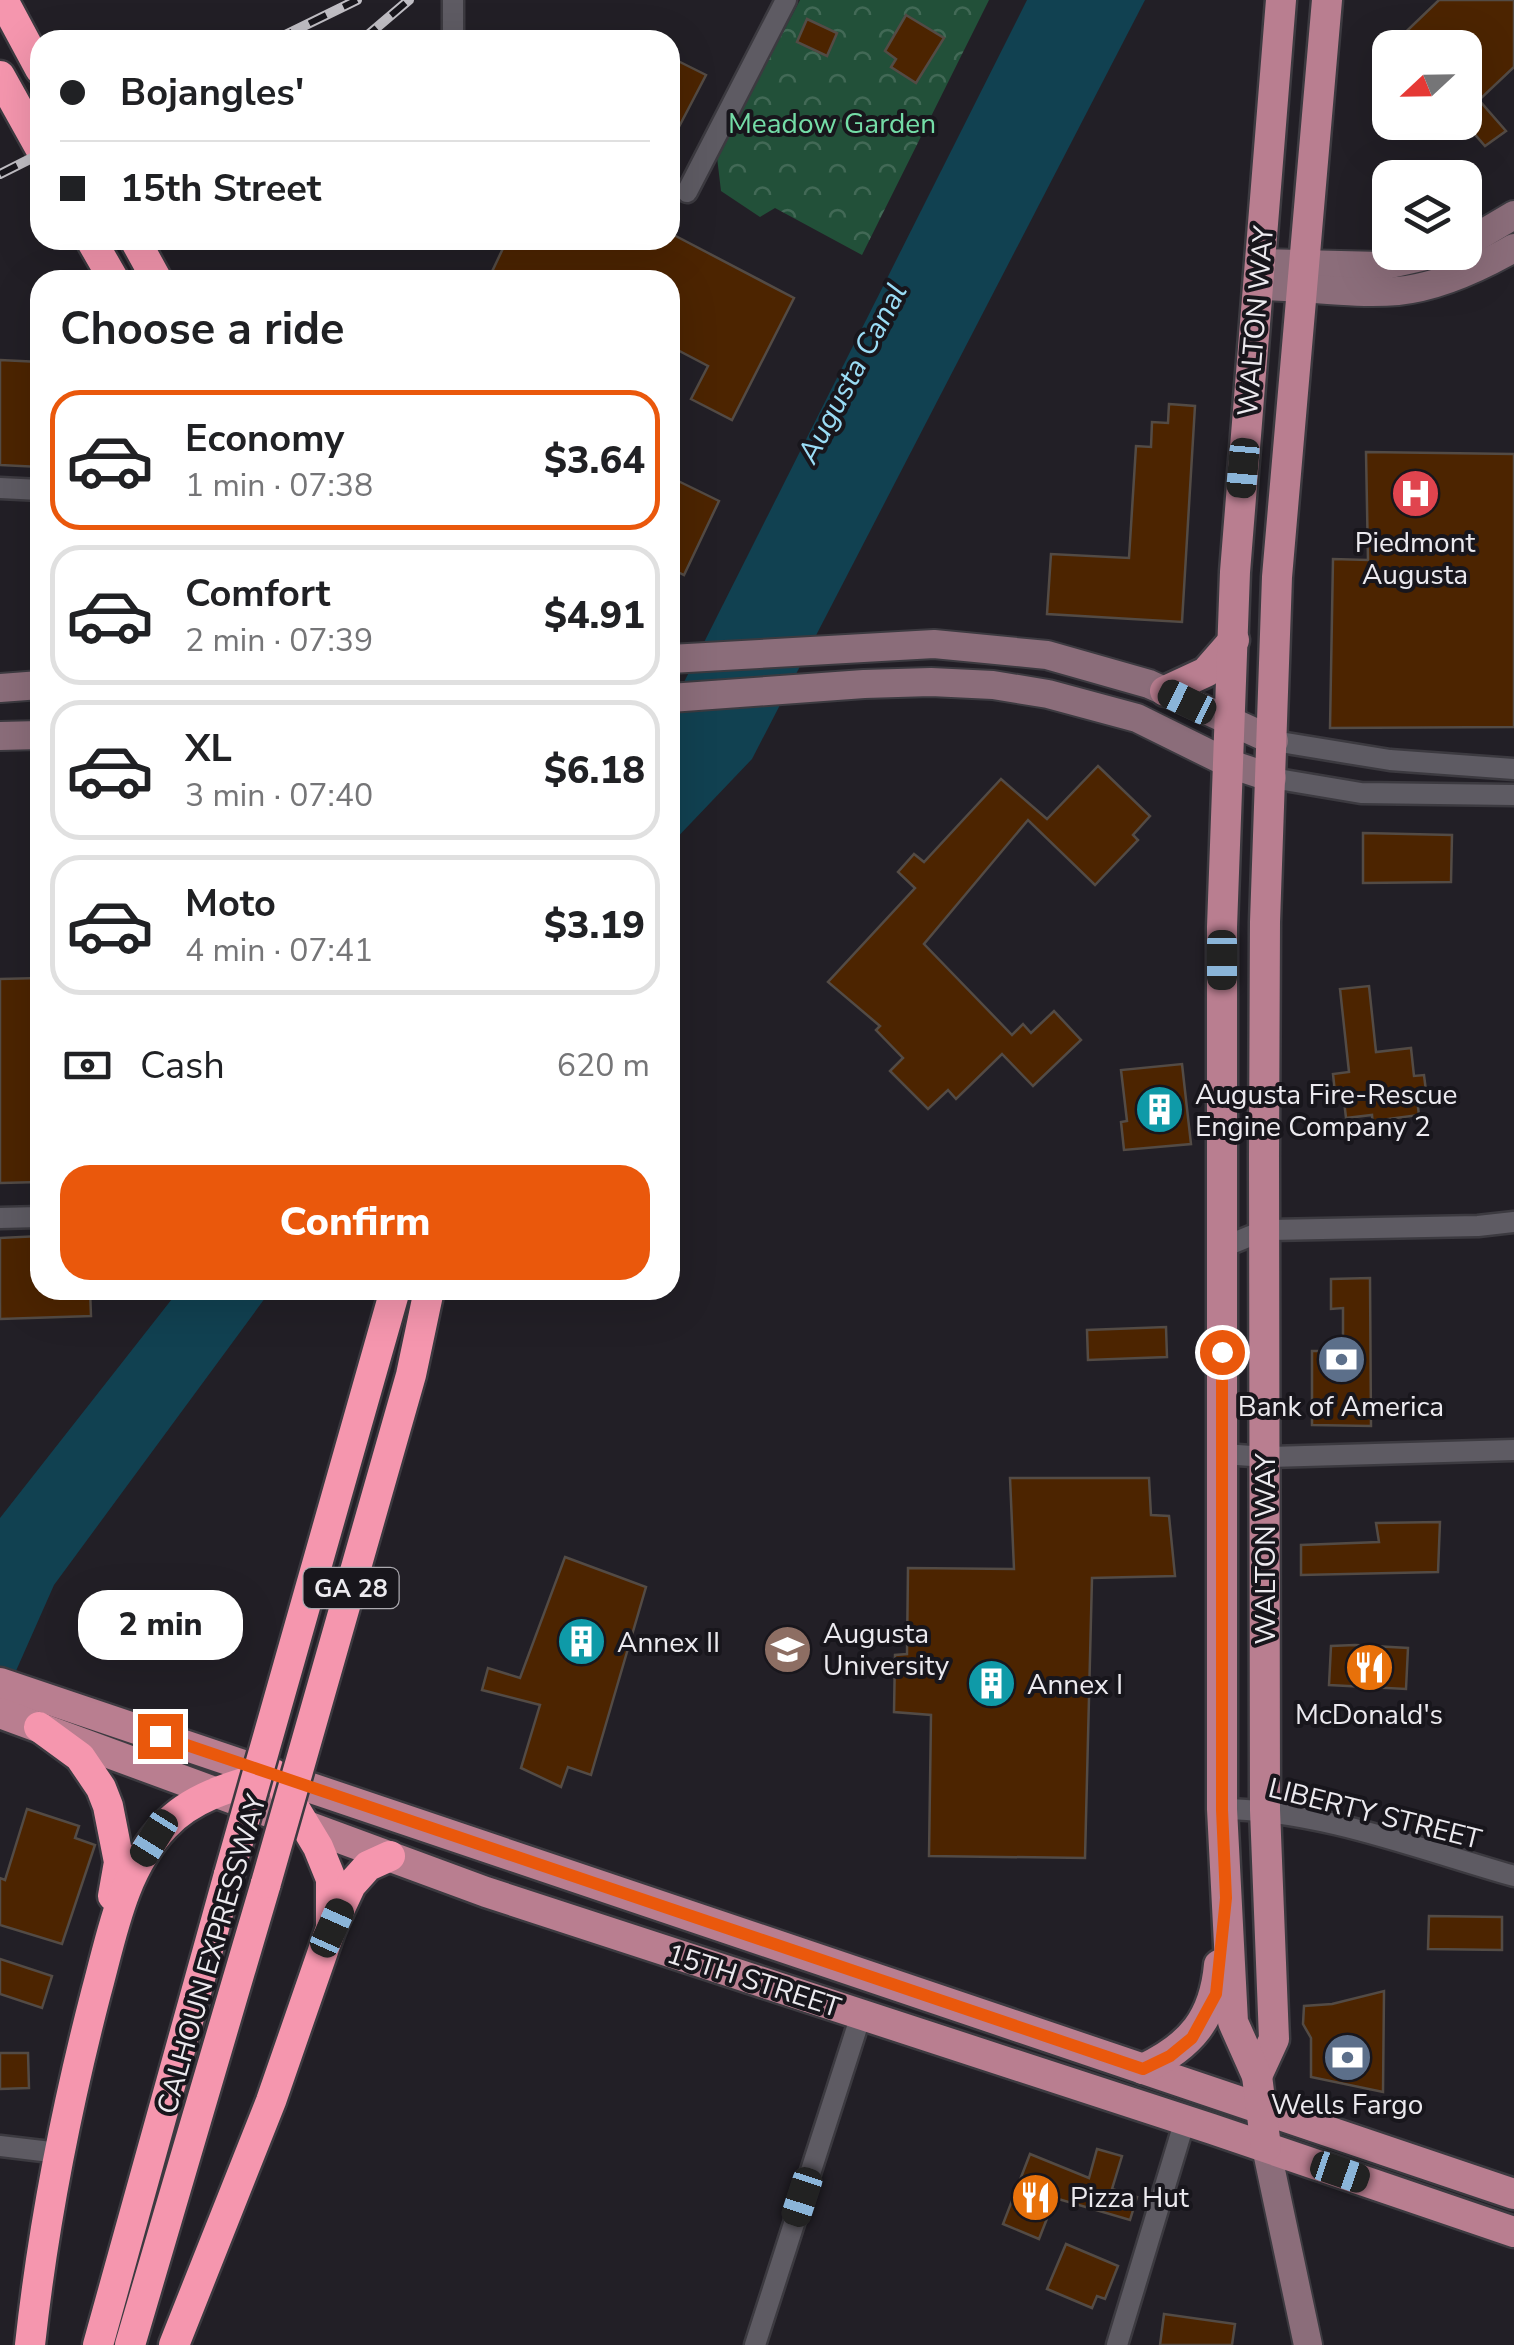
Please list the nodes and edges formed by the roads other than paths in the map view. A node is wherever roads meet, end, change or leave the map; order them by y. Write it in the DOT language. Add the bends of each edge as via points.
graph roads {
  1 [pos="4,0"];
  2 [pos="453,0"];
  3 [pos="786,0"];
  4 [pos="1281,0"];
  5 [pos="1327,0"];
  6 [pos="454,30"];
  7 [pos="30,51"];
  8 [pos="0,76"];
  9 [pos="30,130"];
  10 [pos="687,192"];
  11 [pos="1514,215"];
  12 [pos="1482,234"];
  13 [pos="1514,248"];
  14 [pos="1372,267"];
  15 [pos="1259,274"];
  16 [pos="1304,275"];
  17 [pos="0,488"];
  18 [pos="30,490"];
  19 [pos="1234,640"];
  20 [pos="680,658"];
  21 [pos="30,686"];
  22 [pos="0,688"];
  23 [pos="1157,688"];
  24 [pos="680,697"];
  25 [pos="1232,724"];
  26 [pos="30,735"];
  27 [pos="0,736"];
  28 [pos="1274,741"];
  29 [pos="1230,764"];
  30 [pos="1514,769"];
  31 [pos="1272,778"];
  32 [pos="1514,796"];
  33 [pos="1222,1108"];
  34 [pos="1264,1108"];
  35 [pos="30,1217"];
  36 [pos="0,1218"];
  37 [pos="1514,1222"];
  38 [pos="1265,1230"];
  39 [pos="1221,1248"];
  40 [pos="392,1300"];
  41 [pos="427,1300"];
  42 [pos="1514,1450"];
  43 [pos="1224,1454"];
  44 [pos="1266,1457"];
  45 [pos="3,1694"];
  46 [pos="39,1727"];
  47 [pos="274,1774"];
  48 [pos="220,1792"];
  49 [pos="1222,1810"];
  50 [pos="1265,1810"];
  51 [pos="304,1824"];
  52 [pos="390,1856"];
  53 [pos="1514,1876"];
  54 [pos="1226,1898"];
  55 [pos="332,1928"];
  56 [pos="112,1934"];
  57 [pos="861,2015"];
  58 [pos="1143,2069"];
  59 [pos="1256,2076"];
  60 [pos="1262,2110"];
  61 [pos="1185,2120"];
  62 [pos="0,2146"];
  63 [pos="1266,2147"];
  64 [pos="59,2153"];
  65 [pos="1514,2194"];
  66 [pos="1514,2232"];
  67 [pos="30,2345"];
  68 [pos="98,2345"];
  69 [pos="130,2345"];
  70 [pos="174,2345"];
  71 [pos="755,2345"];
  72 [pos="1117,2345"];
  73 [pos="1308,2345"];
  1 -- 7 [label="highway"];
  2 -- 6 [label="street"];
  3 -- 10 [label="street"];
  4 -- 15 [label="main road, WALTON WAY"];
  5 -- 16 [label="main road, WALTON WAY"];
  8 -- 9 [label="highway"];
  11 -- 12 [label="main road"];
  13 -- 16 [label="main road" via="1418,288 1369,291"];
  14 -- 16 [label="main road"];
  15 -- 16 [label="main road"];
  15 -- 19 [label="main road, WALTON WAY"];
  16 -- 28 [label="main road, WALTON WAY" via="1277,577"];
  17 -- 18 [label="street"];
  19 -- 23 [label="main road" via="1206,672"];
  19 -- 25 [label="main road, WALTON WAY"];
  20 -- 23 [label="main road" via="934,644 1048,655"];
  21 -- 22 [label="main road"];
  23 -- 25 [label="main road"];
  24 -- 29 [label="main road" via="931,682 994,685 1137,718"];
  25 -- 28 [label="main road"];
  25 -- 29 [label="main road, WALTON WAY"];
  26 -- 27 [label="main road"];
  28 -- 30 [label="street" via="1390,760"];
  28 -- 31 [label="main road, WALTON WAY"];
  29 -- 31 [label="main road"];
  29 -- 33 [label="main road, WALTON WAY"];
  31 -- 32 [label="street" via="1361,793"];
  31 -- 34 [label="main road, WALTON WAY"];
  33 -- 34 [label="main road"];
  33 -- 39 [label="main road, WALTON WAY"];
  34 -- 38 [label="main road, WALTON WAY"];
  35 -- 36 [label="street"];
  37 -- 38 [label="street"];
  38 -- 39 [label="street"];
  38 -- 44 [label="main road, WALTON WAY"];
  39 -- 43 [label="main road, WALTON WAY"];
  40 -- 68 [label="highway, CALHOUN EXPRESSWAY / GA 28, bridge"];
  41 -- 69 [label="highway, CALHOUN EXPRESSWAY / GA 28, bridge"];
  42 -- 44 [label="street"];
  43 -- 44 [label="street"];
  43 -- 49 [label="main road, WALTON WAY"];
  44 -- 50 [label="main road, WALTON WAY"];
  45 -- 46 [label="main road, 15TH STREET"];
  45 -- 47 [label="main road, 15TH STREET"];
  46 -- 48 [label="main road, 15TH STREET"];
  46 -- 56 [label="highway" via="80,1756 108,1806 119,1862"];
  47 -- 48 [label="highway"];
  47 -- 51 [label="highway"];
  47 -- 58 [label="main road, 15TH STREET"];
  48 -- 51 [label="main road, 15TH STREET"];
  48 -- 56 [label="highway" via="195,1802 154,1838 129,1878"];
  49 -- 50 [label="street, LIBERTY STREET"];
  49 -- 54 [label="main road, WALTON WAY"];
  50 -- 53 [label="street, LIBERTY STREET"];
  50 -- 59 [label="main road, WALTON WAY" via="1274,2039"];
  51 -- 52 [label="main road, 15TH STREET"];
  51 -- 55 [label="highway" via="331,1879"];
  52 -- 55 [label="highway" via="368,1866 351,1885"];
  52 -- 57 [label="main road, 15TH STREET"];
  54 -- 58 [label="main road" via="1216,1994 1192,2038"];
  54 -- 59 [label="main road, WALTON WAY" via="1233,2022"];
  55 -- 70 [label="highway"];
  56 -- 64 [label="highway"];
  57 -- 61 [label="main road, 15TH STREET"];
  57 -- 71 [label="street"];
  58 -- 60 [label="main road, 15TH STREET"];
  59 -- 60 [label="main road, WALTON WAY"];
  60 -- 63 [label="main road, WALTON WAY"];
  60 -- 65 [label="main road, 15TH STREET"];
  61 -- 63 [label="main road, 15TH STREET"];
  61 -- 72 [label="street"];
  62 -- 64 [label="street"];
  63 -- 66 [label="main road, 15TH STREET"];
  63 -- 73 [label="main road, WALTON WAY"];
  64 -- 67 [label="highway"];
}
